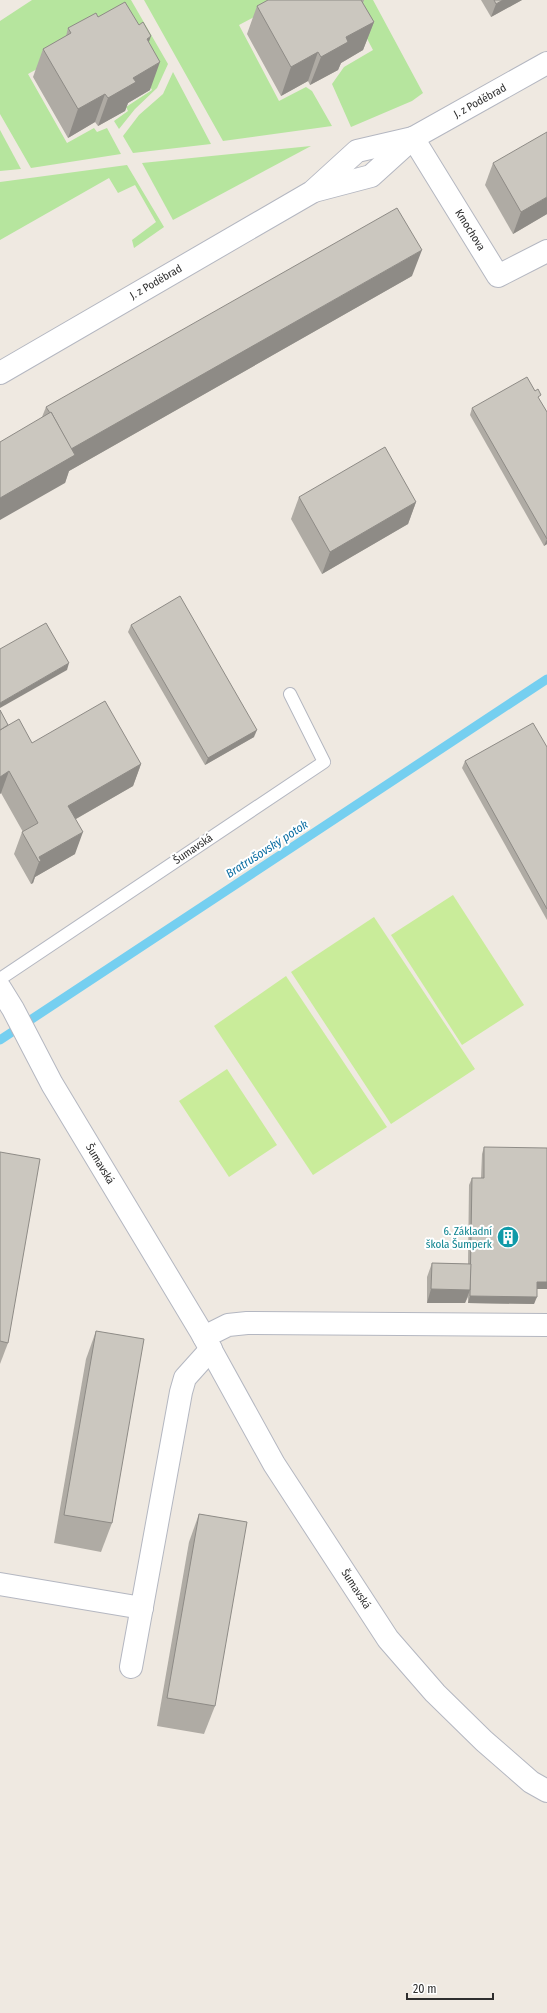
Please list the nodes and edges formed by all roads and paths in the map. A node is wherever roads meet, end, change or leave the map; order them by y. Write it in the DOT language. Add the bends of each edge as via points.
graph roads {
  1 [pos="547,63"];
  2 [pos="413,138"];
  3 [pos="547,251"];
  4 [pos="0,373"];
  5 [pos="290,694"];
  6 [pos="0,979"];
  7 [pos="0,988"];
  8 [pos="547,1325"];
  9 [pos="208,1343"];
  10 [pos="0,1584"];
  11 [pos="142,1608"];
  12 [pos="131,1667"];
  13 [pos="547,1791"];
  1 -- 2 [label="street, J. z Poděbrad"];
  2 -- 3 [label="street, Kmochova" via="498,276"];
  2 -- 4 [label="street, J. z Poděbrad" via="371,176 312,192"];
  5 -- 6 [label="lane, Šumavská" via="324,762"];
  7 -- 9 [label="street, Šumavská" via="52,1084"];
  8 -- 9 [label="street" via="247,1323 228,1325"];
  9 -- 11 [label="street" via="185,1378 181,1392"];
  9 -- 13 [label="street, Šumavská" via="274,1464 388,1639 435,1693 484,1741 532,1782"];
  10 -- 11 [label="street"];
  11 -- 12 [label="street"];
}
